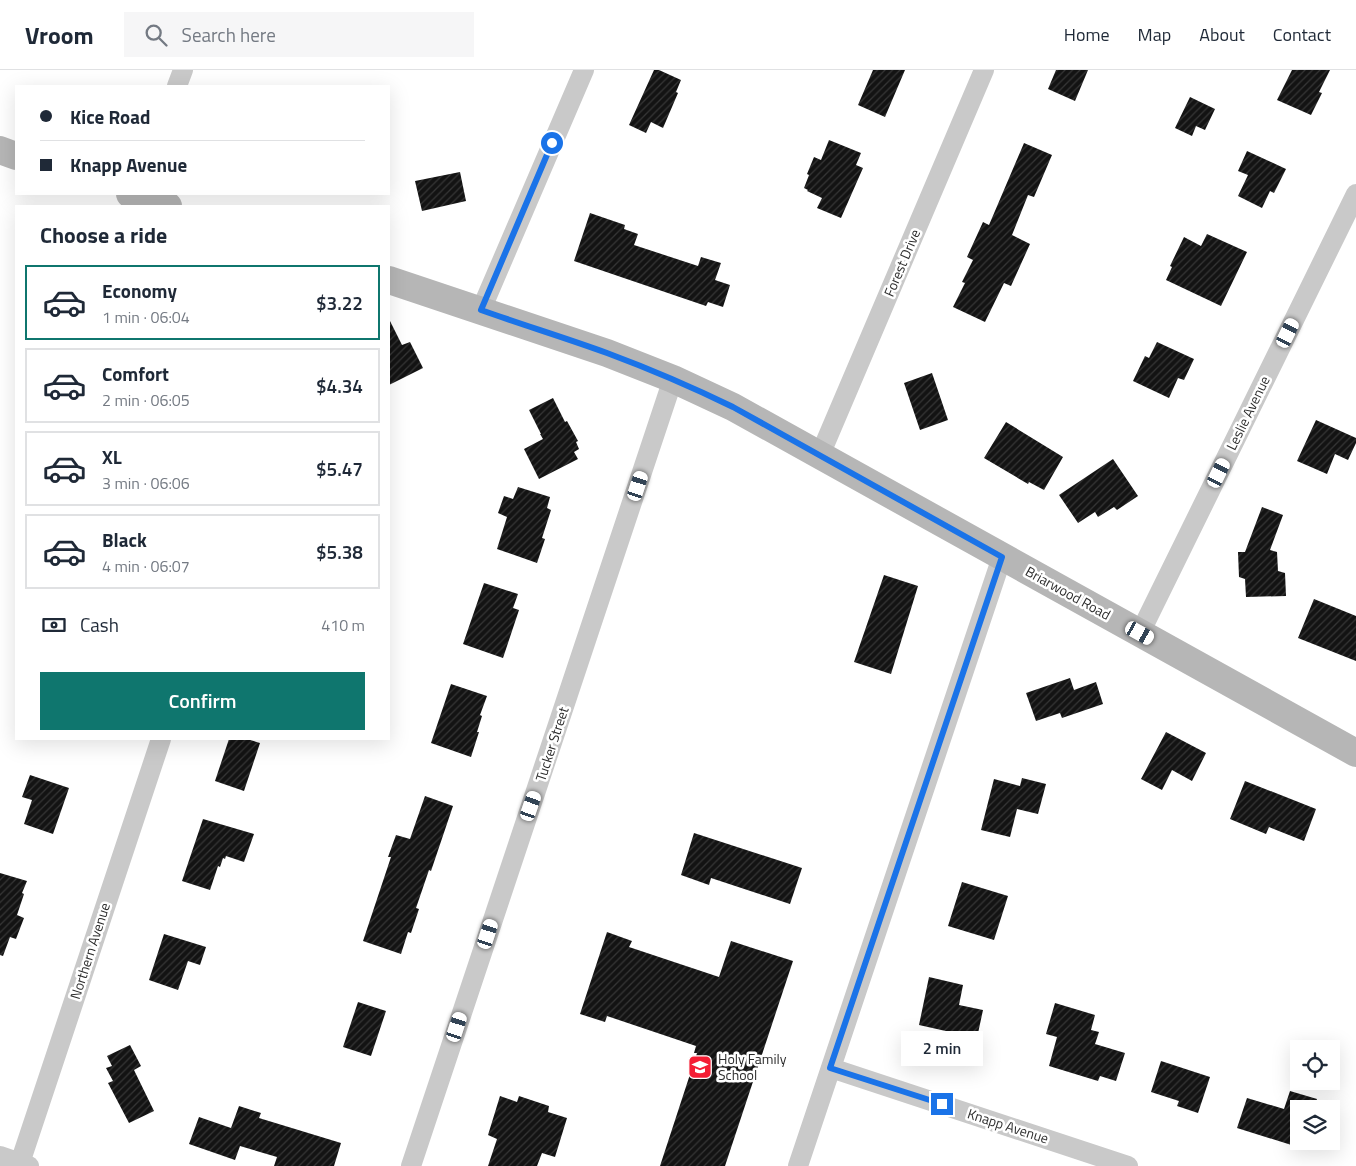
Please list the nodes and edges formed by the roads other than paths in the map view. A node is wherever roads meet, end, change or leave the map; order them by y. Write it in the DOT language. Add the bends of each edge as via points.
graph roads {
  1 [pos="184,70"];
  2 [pos="584,70"];
  3 [pos="984,70"];
  4 [pos="177,85"];
  5 [pos="0,150"];
  6 [pos="15,156"];
  7 [pos="1356,194"];
  8 [pos="134,195"];
  9 [pos="165,205"];
  10 [pos="390,280"];
  11 [pos="481,310"];
  12 [pos="673,379"];
  13 [pos="820,456"];
  14 [pos="1002,557"];
  15 [pos="1140,633"];
  16 [pos="161,740"];
  17 [pos="1356,754"];
  18 [pos="830,1068"];
  19 [pos="0,1156"];
  20 [pos="25,1164"];
  21 [pos="411,1166"];
  22 [pos="798,1166"];
  23 [pos="1128,1166"];
  1 -- 4 [label="street"];
  2 -- 11 [label="street"];
  3 -- 13 [label="street, Forest Drive"];
  5 -- 6 [label="street"];
  7 -- 15 [label="street, Leslie Avenue"];
  8 -- 9 [label="street"];
  10 -- 11 [label="street, Briarwood Road"];
  11 -- 12 [label="street, Briarwood Road"];
  12 -- 13 [label="street, Briarwood Road" via="733,407"];
  12 -- 21 [label="street, Tucker Street"];
  13 -- 14 [label="street, Briarwood Road"];
  14 -- 15 [label="street, Briarwood Road"];
  14 -- 18 [label="street"];
  15 -- 17 [label="street, Briarwood Road"];
  16 -- 20 [label="street, Northern Avenue"];
  18 -- 22 [label="street"];
  18 -- 23 [label="street, Knapp Avenue"];
  19 -- 20 [label="street"];
}
